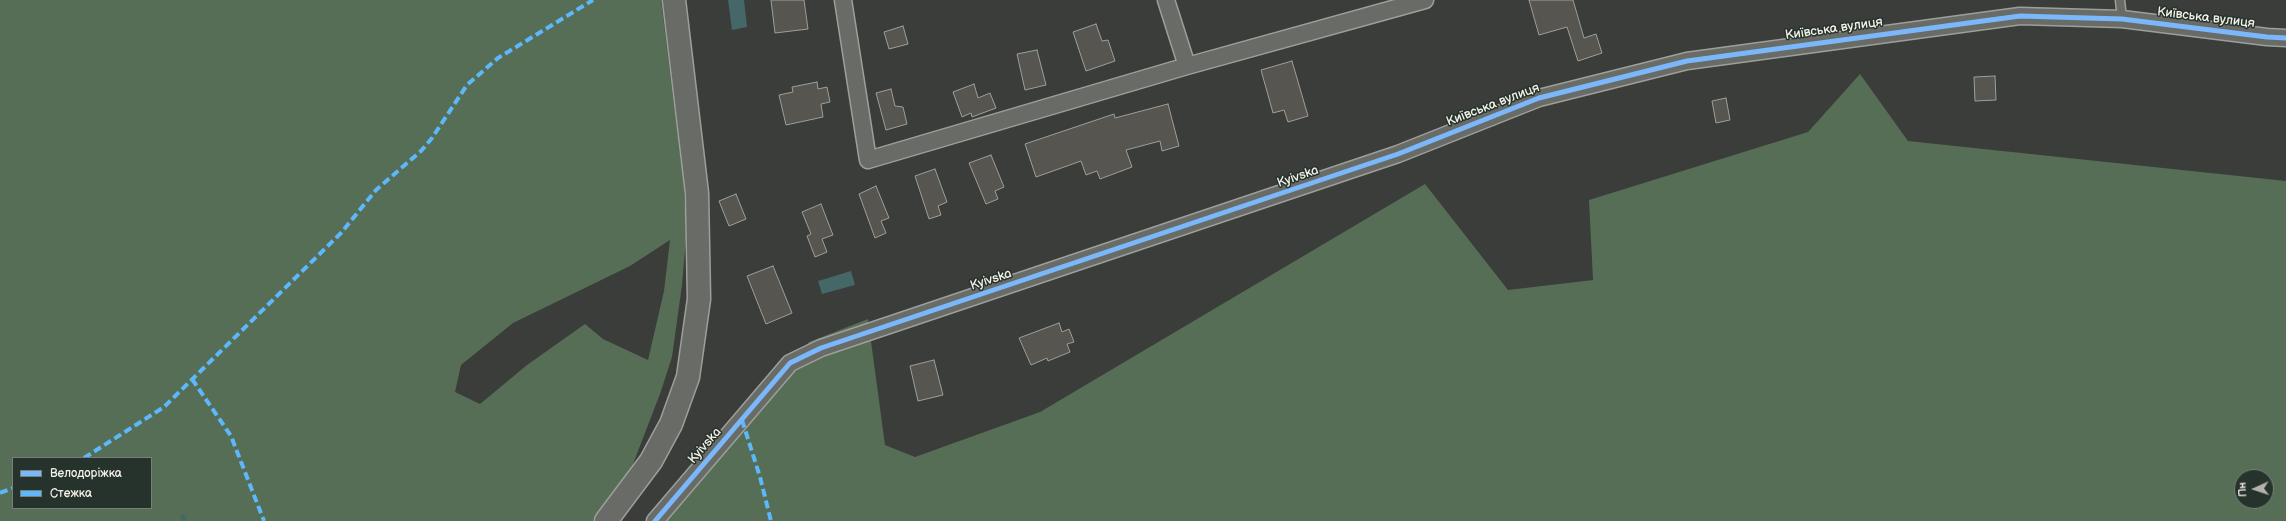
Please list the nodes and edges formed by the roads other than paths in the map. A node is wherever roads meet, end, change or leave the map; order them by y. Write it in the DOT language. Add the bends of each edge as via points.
graph roads {
  1 [pos="674,0"];
  2 [pos="843,0"];
  3 [pos="1166,0"];
  4 [pos="1425,0"];
  5 [pos="2120,0"];
  6 [pos="2122,19"];
  7 [pos="2286,38"];
  8 [pos="1187,66"];
  9 [pos="606,521"];
  10 [pos="655,521"];
  1 -- 9 [label="main road" via="697,193 699,299 688,377 671,424 651,461"];
  2 -- 8 [label="street" via="868,160"];
  3 -- 8 [label="street"];
  4 -- 8 [label="street"];
  5 -- 6 [label="lane"];
  6 -- 7 [label="street, Київська вулиця"];
  6 -- 10 [label="street, Kyivska" via="2020,16 1898,31 1687,61 1539,98 1398,154 821,348 790,363"];
}
